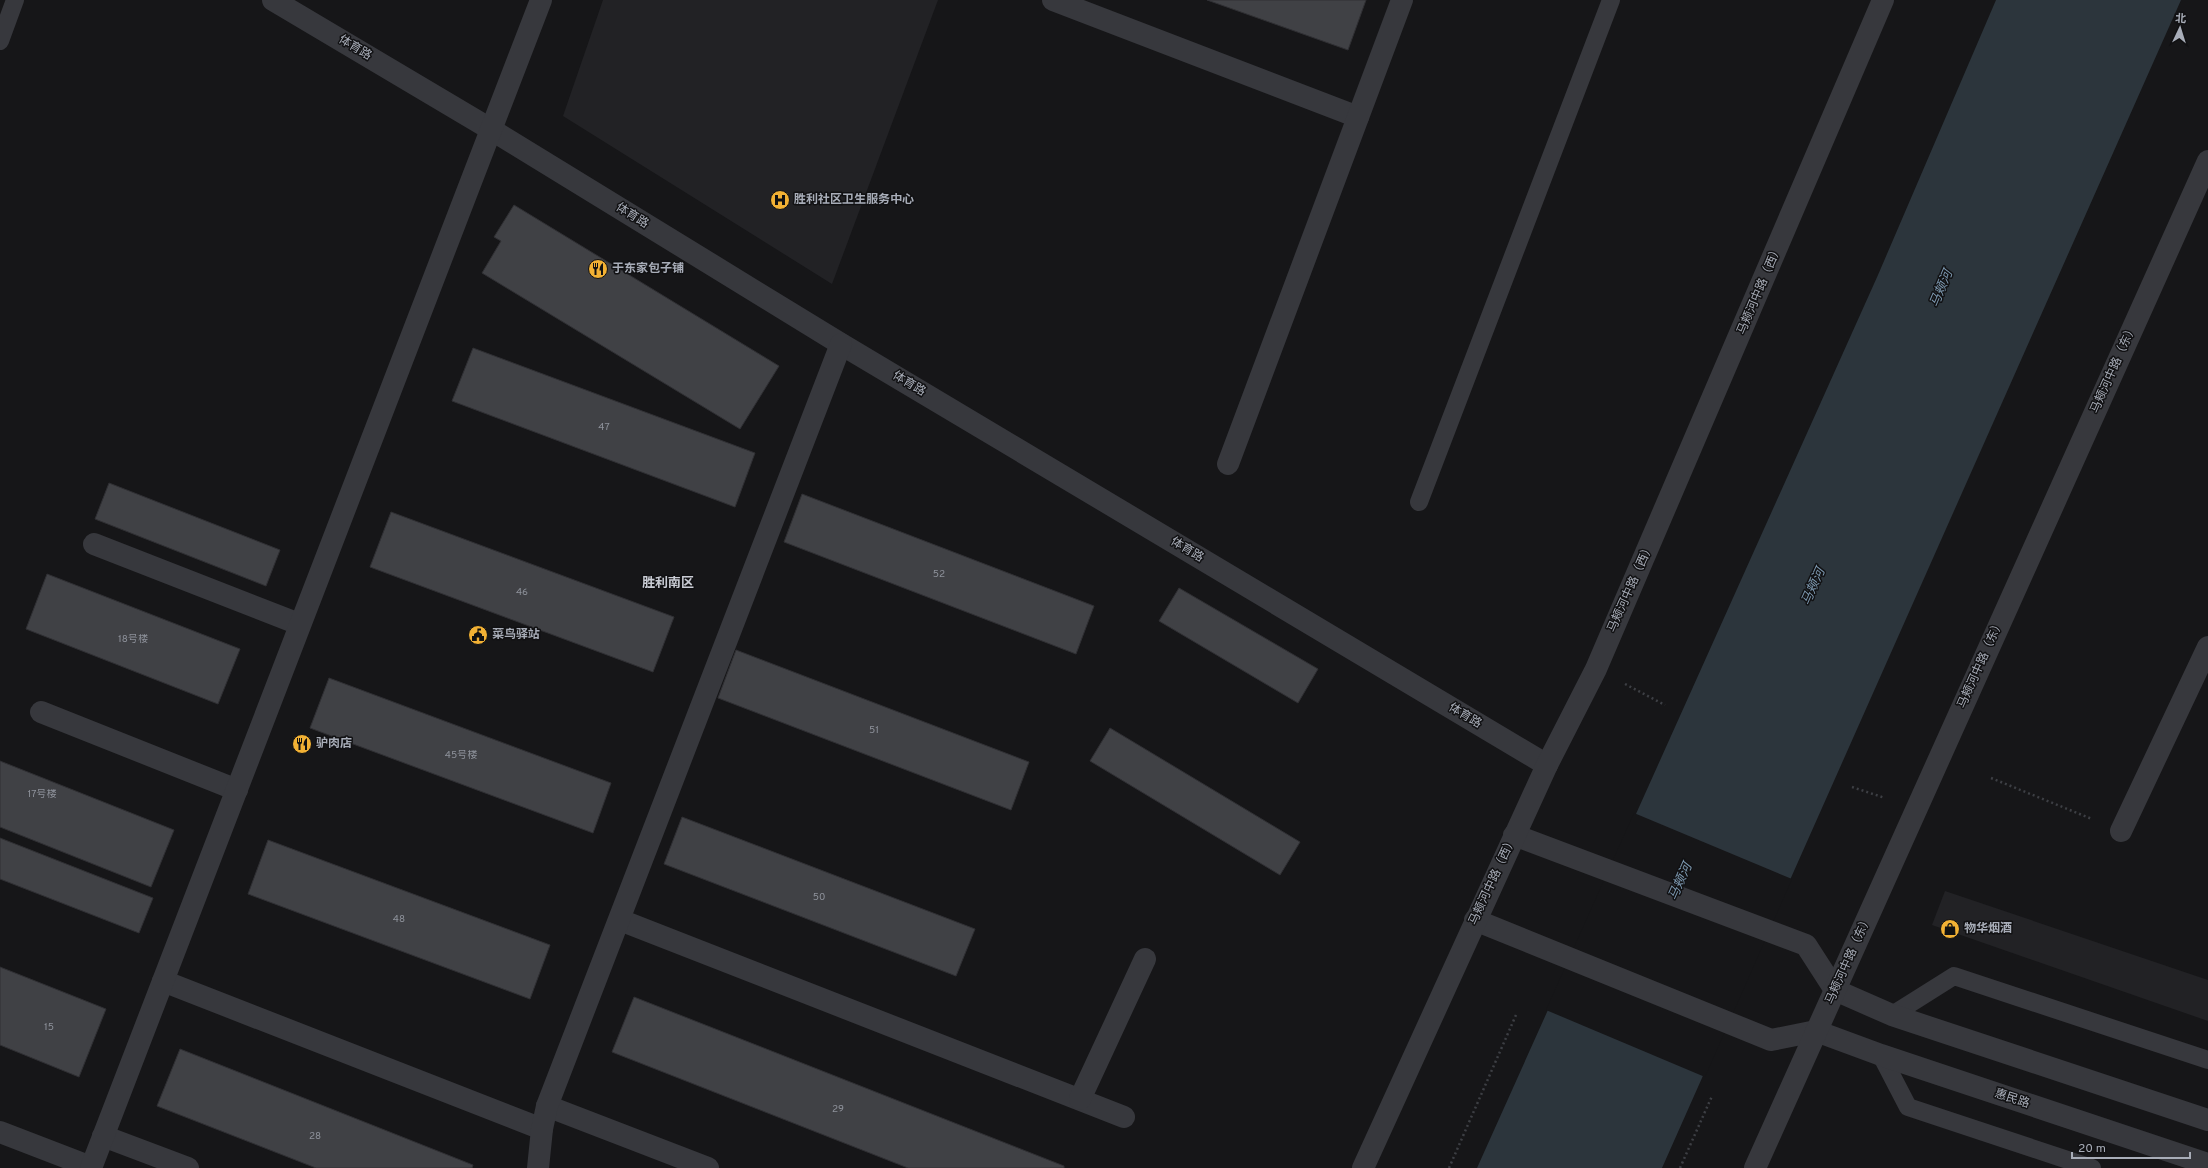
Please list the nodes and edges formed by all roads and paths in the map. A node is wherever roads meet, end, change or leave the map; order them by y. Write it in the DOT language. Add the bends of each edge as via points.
graph roads {
  1 [pos="15,0"];
  2 [pos="273,0"];
  3 [pos="541,0"];
  4 [pos="1053,0"];
  5 [pos="1402,0"];
  6 [pos="1611,0"];
  7 [pos="1883,0"];
  8 [pos="0,41"];
  9 [pos="1358,117"];
  10 [pos="492,130"];
  11 [pos="2208,161"];
  12 [pos="841,344"];
  13 [pos="1228,464"];
  14 [pos="1419,502"];
  15 [pos="94,544"];
  16 [pos="299,624"];
  17 [pos="2208,647"];
  18 [pos="1596,669"];
  19 [pos="1665,705"];
  20 [pos="41,712"];
  21 [pos="1547,765"];
  22 [pos="1991,778"];
  23 [pos="237,790"];
  24 [pos="2121,831"];
  25 [pos="1514,835"];
  26 [pos="620,920"];
  27 [pos="1475,920"];
  28 [pos="1145,959"];
  29 [pos="163,981"];
  30 [pos="1835,990"];
  31 [pos="1516,1015"];
  32 [pos="1892,1015"];
  33 [pos="1816,1031"];
  34 [pos="1881,1055"];
  35 [pos="2208,1060"];
  36 [pos="1712,1096"];
  37 [pos="1080,1099"];
  38 [pos="547,1106"];
  39 [pos="1124,1117"];
  40 [pos="2208,1120"];
  41 [pos="542,1129"];
  42 [pos="0,1132"];
  43 [pos="103,1136"];
  44 [pos="2208,1164"];
  45 [pos="91,1168"];
  46 [pos="188,1168"];
  47 [pos="538,1168"];
  48 [pos="708,1168"];
  49 [pos="1363,1168"];
  50 [pos="1448,1168"];
  51 [pos="1680,1168"];
  52 [pos="1755,1168"];
  53 [pos="2092,1168"];
  1 -- 8 [label="lane"];
  2 -- 10 [label="street, 体育路"];
  3 -- 10 [label="street"];
  4 -- 9 [label="street"];
  5 -- 9 [label="street"];
  6 -- 14 [label="lane"];
  7 -- 18 [label="street, 马颊河中路（西）"];
  9 -- 13 [label="street"];
  10 -- 12 [label="street, 体育路"];
  10 -- 16 [label="street"];
  11 -- 30 [label="street, 马颊河中路（东）"];
  12 -- 21 [label="street, 体育路"];
  12 -- 26 [label="street"];
  15 -- 16 [label="street"];
  16 -- 23 [label="street"];
  17 -- 24 [label="street"];
  18 -- 19 [label="path"];
  18 -- 21 [label="street, 马颊河中路（西）"];
  20 -- 23 [label="street"];
  21 -- 25 [label="street, 马颊河中路（西）"];
  22 -- 24 [label="path"];
  23 -- 29 [label="street"];
  25 -- 27 [label="street, 马颊河中路（西）"];
  25 -- 30 [label="street" via="1806,945"];
  26 -- 37 [label="street"];
  26 -- 38 [label="street"];
  27 -- 33 [label="street" via="1771,1040"];
  27 -- 49 [label="street, 马颊河中路（西）"];
  28 -- 37 [label="street"];
  29 -- 41 [label="street"];
  29 -- 43 [label="street"];
  30 -- 32 [label="street"];
  30 -- 33 [label="street, 马颊河中路（东）"];
  31 -- 50 [label="path"];
  32 -- 35 [label="lane" via="1954,976"];
  32 -- 40 [label="street"];
  33 -- 34 [label="street, 惠民路"];
  33 -- 52 [label="street, 马颊河中路（东）"];
  34 -- 44 [label="street, 惠民路"];
  34 -- 53 [label="lane" via="1908,1106"];
  36 -- 51 [label="path"];
  37 -- 39 [label="street"];
  38 -- 41 [label="street"];
  38 -- 48 [label="street"];
  41 -- 47 [label="street"];
  42 -- 45 [label="street"];
  43 -- 45 [label="street"];
  43 -- 46 [label="street"];
}
